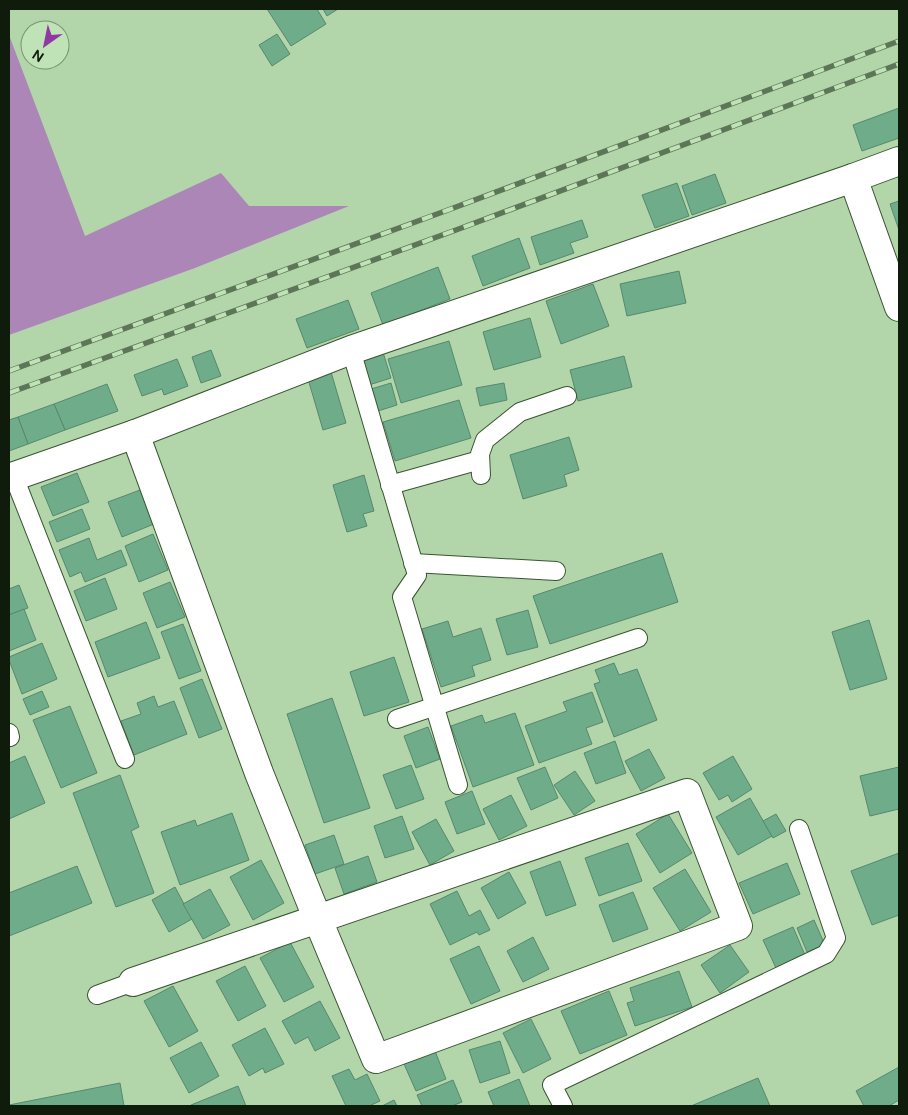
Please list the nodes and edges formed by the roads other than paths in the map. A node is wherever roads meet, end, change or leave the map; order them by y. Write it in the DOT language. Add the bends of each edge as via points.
graph roads {
  1 [pos="899,161"];
  2 [pos="854,178"];
  3 [pos="899,307"];
  4 [pos="350,350"];
  5 [pos="567,396"];
  6 [pos="135,434"];
  7 [pos="11,478"];
  8 [pos="390,485"];
  9 [pos="413,563"];
  10 [pos="556,571"];
  11 [pos="638,638"];
  12 [pos="435,707"];
  13 [pos="397,719"];
  14 [pos="9,733"];
  15 [pos="9,737"];
  16 [pos="125,759"];
  17 [pos="458,785"];
  18 [pos="799,830"];
  19 [pos="318,920"];
  20 [pos="133,982"];
  21 [pos="97,995"];
  22 [pos="563,1106"];
  1 -- 2 [label="street"];
  2 -- 3 [label="street"];
  2 -- 4 [label="street"];
  4 -- 6 [label="street"];
  4 -- 8 [label="lane"];
  5 -- 8 [label="lane" via="520,412 486,440 480,454 481,467"];
  6 -- 7 [label="street"];
  6 -- 19 [label="street" via="259,773"];
  7 -- 16 [label="lane"];
  8 -- 9 [label="lane"];
  9 -- 10 [label="lane"];
  9 -- 12 [label="lane" via="416,575 402,597"];
  11 -- 12 [label="lane"];
  12 -- 13 [label="lane"];
  12 -- 17 [label="lane"];
  14 -- 15 [label="lane"];
  18 -- 22 [label="lane" via="836,938 826,954 552,1085"];
  19 -- 19 [label="street" via="687,793 738,926 376,1059"];
  19 -- 20 [label="street"];
  20 -- 21 [label="lane"];
}
